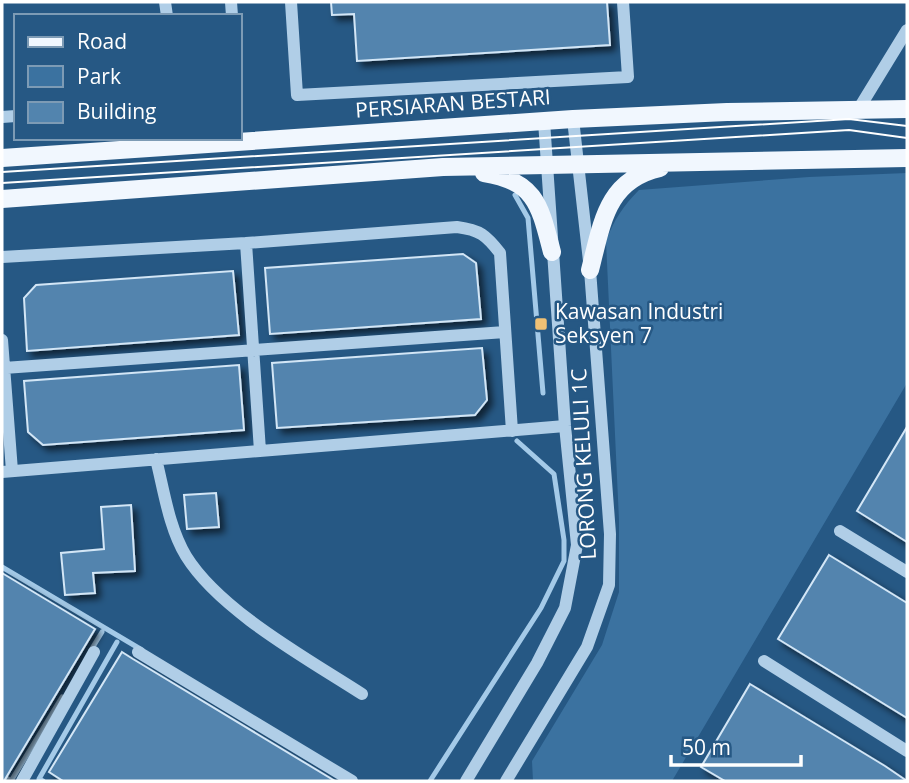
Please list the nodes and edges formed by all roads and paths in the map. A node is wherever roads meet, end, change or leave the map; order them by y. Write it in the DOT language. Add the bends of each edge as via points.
graph roads {
  1 [pos="291,2"];
  2 [pos="623,2"];
  3 [pos="907,30"];
  4 [pos="907,109"];
  5 [pos="858,110"];
  6 [pos="573,119"];
  7 [pos="544,121"];
  8 [pos="242,134"];
  9 [pos="180,140"];
  10 [pos="2,158"];
  11 [pos="907,159"];
  12 [pos="705,162"];
  13 [pos="578,163"];
  14 [pos="547,164"];
  15 [pos="443,167"];
  16 [pos="2,199"];
  17 [pos="246,243"];
  18 [pos="552,252"];
  19 [pos="2,257"];
  20 [pos="590,270"];
  21 [pos="505,332"];
  22 [pos="2,340"];
  23 [pos="253,350"];
  24 [pos="4,368"];
  25 [pos="565,426"];
  26 [pos="512,430"];
  27 [pos="260,451"];
  28 [pos="156,459"];
  29 [pos="7,471"];
  30 [pos="840,531"];
  31 [pos="907,572"];
  32 [pos="94,652"];
  33 [pos="138,652"];
  34 [pos="764,661"];
  35 [pos="362,694"];
  36 [pos="907,751"];
  37 [pos="22,781"];
  38 [pos="352,781"];
  39 [pos="466,781"];
  40 [pos="506,781"];
  1 -- 2 [label="street" via="298,95 628,77"];
  3 -- 5 [label="street"];
  4 -- 5 [label="main road, PERSIARAN BESTARI"];
  5 -- 6 [label="main road, PERSIARAN BESTARI"];
  6 -- 7 [label="main road, PERSIARAN BESTARI"];
  6 -- 13 [label="street, LORONG KELULI 1C"];
  7 -- 8 [label="main road, PERSIARAN BESTARI"];
  7 -- 14 [label="street, LORONG KELULI 1C"];
  9 -- 10 [label="main road, PERSIARAN BESTARI"];
  11 -- 12 [label="main road"];
  12 -- 13 [label="main road"];
  12 -- 20 [label="main road" via="647,171 625,184 606,210"];
  13 -- 14 [label="main road"];
  13 -- 20 [label="street, LORONG KELULI 1C"];
  14 -- 15 [label="main road"];
  14 -- 18 [label="street, LORONG KELULI 1C"];
  15 -- 16 [label="main road"];
  15 -- 18 [label="main road" via="501,176 527,190 540,208"];
  17 -- 19 [label="street"];
  17 -- 21 [label="street" via="457,226 476,230 500,253"];
  17 -- 23 [label="street"];
  18 -- 25 [label="street, LORONG KELULI 1C"];
  20 -- 40 [label="street, LORONG KELULI 1C" via="610,585 587,647"];
  21 -- 23 [label="street"];
  21 -- 26 [label="street"];
  22 -- 24 [label="street"];
  23 -- 24 [label="street"];
  23 -- 27 [label="street"];
  24 -- 29 [label="street"];
  25 -- 26 [label="street"];
  25 -- 39 [label="street, LORONG KELULI 1C" via="577,545 565,608"];
  26 -- 27 [label="street"];
  27 -- 28 [label="street"];
  28 -- 29 [label="street"];
  28 -- 35 [label="street" via="177,536 187,557 214,588 254,624"];
  30 -- 31 [label="street"];
  32 -- 37 [label="street"];
  33 -- 38 [label="street"];
  34 -- 36 [label="street"];
}
